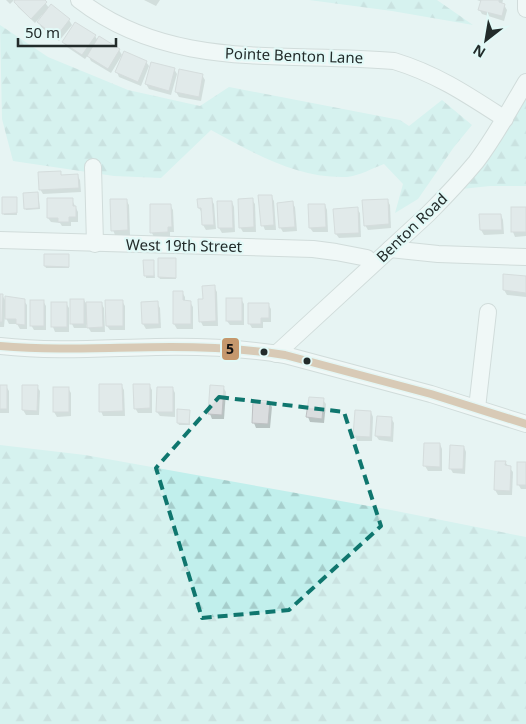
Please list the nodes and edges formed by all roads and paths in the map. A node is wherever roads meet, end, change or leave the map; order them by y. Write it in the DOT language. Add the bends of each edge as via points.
graph roads {
  1 [pos="79,0"];
  2 [pos="526,0"];
  3 [pos="526,9"];
  4 [pos="526,82"];
  5 [pos="505,119"];
  6 [pos="93,167"];
  7 [pos="0,240"];
  8 [pos="95,244"];
  9 [pos="390,249"];
  10 [pos="367,258"];
  11 [pos="526,258"];
  12 [pos="488,312"];
  13 [pos="0,346"];
  14 [pos="276,354"];
  15 [pos="476,408"];
  16 [pos="526,424"];
  1 -- 5 [label="street, Pointe Benton Lane" via="112,21 149,38 214,53 394,61 449,83"];
  2 -- 3 [label="street"];
  4 -- 5 [label="street, Benton Road"];
  5 -- 9 [label="street, Benton Road" via="452,190"];
  6 -- 8 [label="street"];
  7 -- 8 [label="street, West 19th Street"];
  8 -- 10 [label="street, West 19th Street" via="313,250"];
  9 -- 11 [label="street"];
  9 -- 14 [label="street, Benton Road"];
  12 -- 15 [label="street"];
  13 -- 14 [label="street" via="39,350 184,347"];
  14 -- 15 [label="street"];
  15 -- 16 [label="street"];
}
